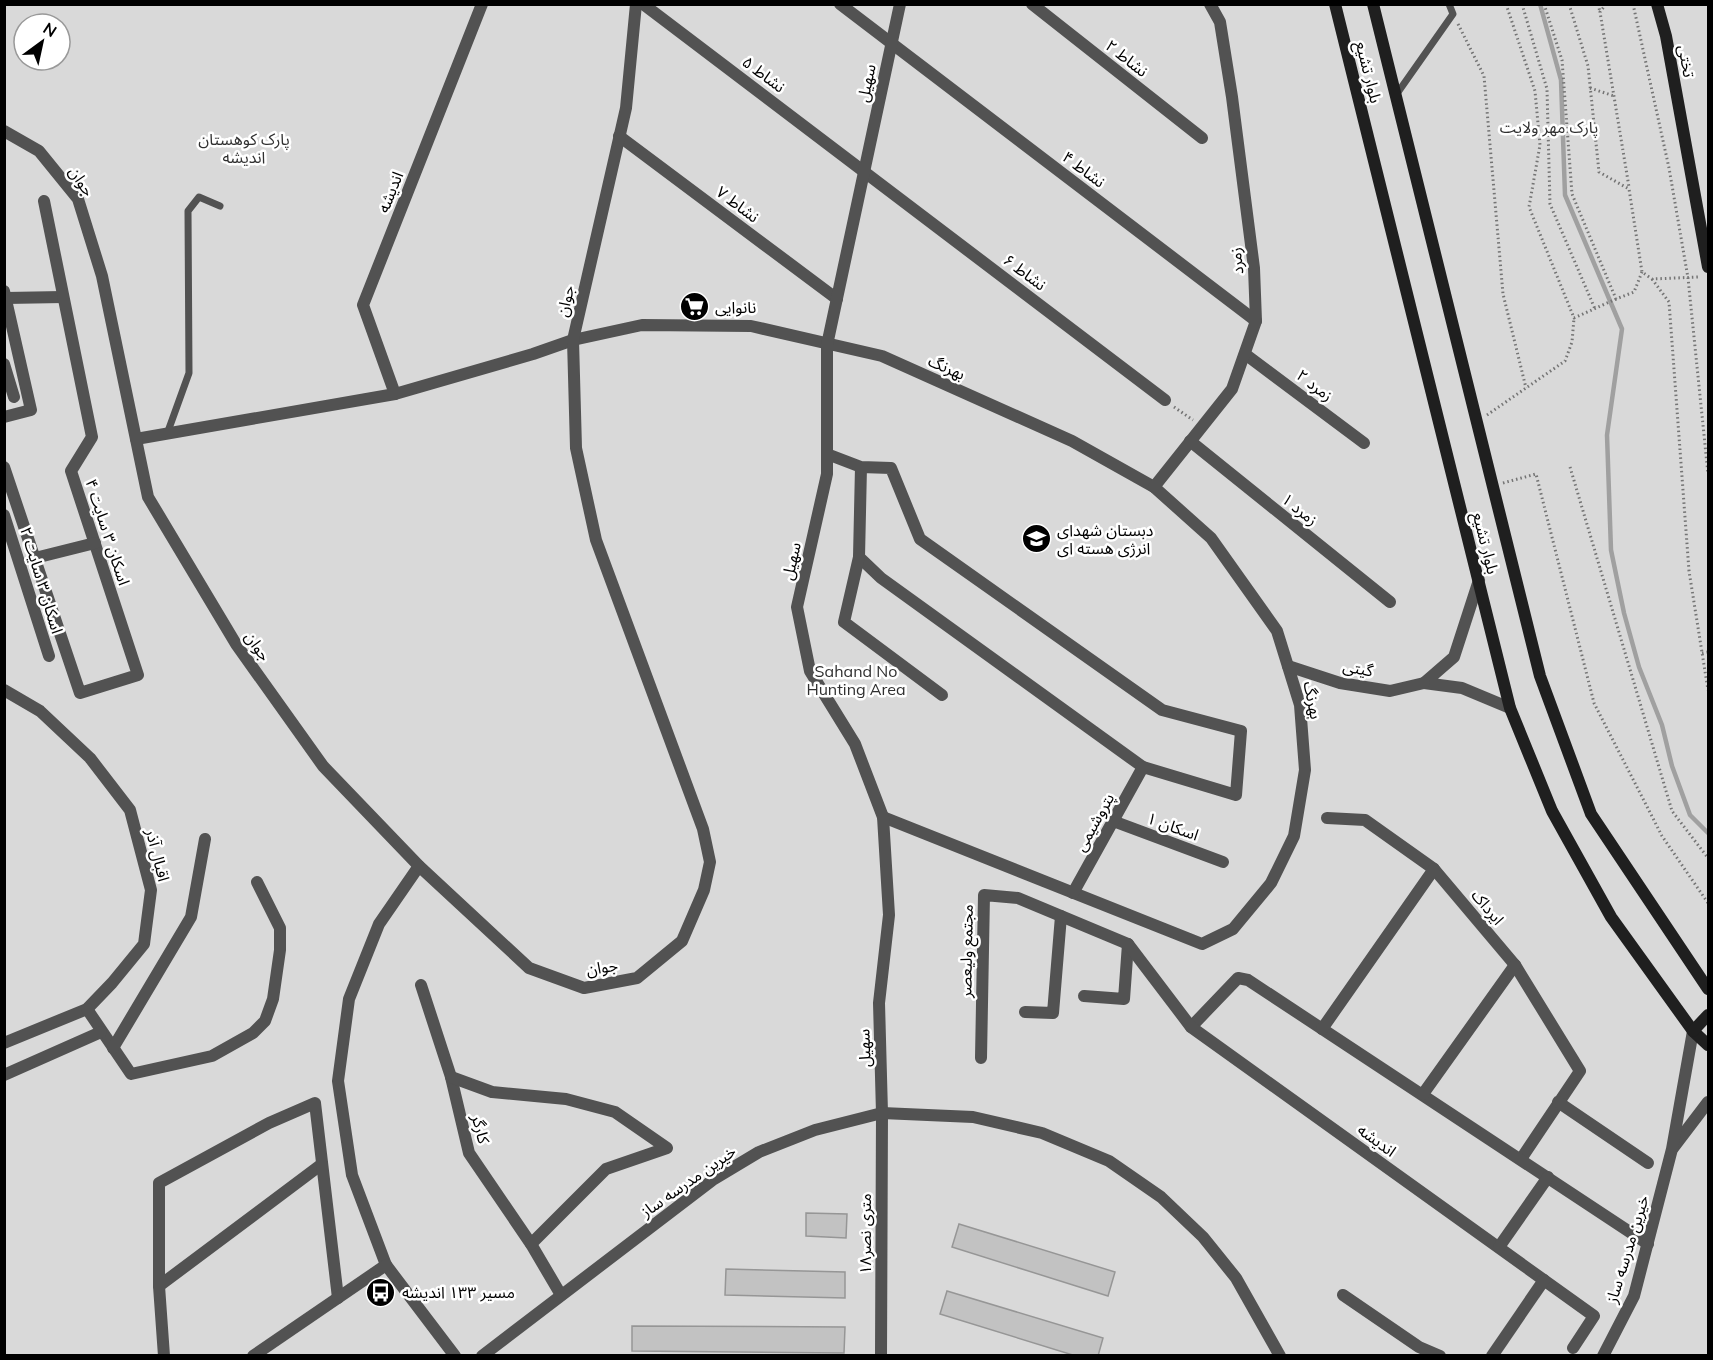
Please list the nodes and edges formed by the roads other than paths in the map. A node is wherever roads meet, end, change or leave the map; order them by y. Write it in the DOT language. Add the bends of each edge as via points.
graph roads {
  1 [pos="482,4"];
  2 [pos="636,4"];
  3 [pos="643,4"];
  4 [pos="840,4"];
  5 [pos="900,4"];
  6 [pos="1032,4"];
  7 [pos="1210,4"];
  8 [pos="1335,4"];
  9 [pos="1373,4"];
  10 [pos="1449,4"];
  11 [pos="1657,4"];
  12 [pos="892,43"];
  13 [pos="1396,95"];
  14 [pos="4,131"];
  15 [pos="619,136"];
  16 [pos="1202,138"];
  17 [pos="865,170"];
  18 [pos="44,201"];
  19 [pos="220,206"];
  20 [pos="1708,267"];
  21 [pos="5,295"];
  22 [pos="63,297"];
  23 [pos="837,298"];
  24 [pos="1256,321"];
  25 [pos="573,340"];
  26 [pos="827,345"];
  27 [pos="1245,354"];
  28 [pos="4,364"];
  29 [pos="395,394"];
  30 [pos="14,397"];
  31 [pos="1165,400"];
  32 [pos="4,417"];
  33 [pos="167,434"];
  34 [pos="136,439"];
  35 [pos="1190,441"];
  36 [pos="1364,443"];
  37 [pos="827,454"];
  38 [pos="4,467"];
  39 [pos="861,467"];
  40 [pos="1154,487"];
  41 [pos="4,515"];
  42 [pos="94,543"];
  43 [pos="858,557"];
  44 [pos="35,558"];
  45 [pos="1479,580"];
  46 [pos="1390,602"];
  47 [pos="49,656"];
  48 [pos="1288,666"];
  49 [pos="1424,683"];
  50 [pos="4,690"];
  51 [pos="942,695"];
  52 [pos="1510,708"];
  53 [pos="1143,767"];
  54 [pos="883,817"];
  55 [pos="1327,818"];
  56 [pos="1113,821"];
  57 [pos="206,839"];
  58 [pos="1223,862"];
  59 [pos="419,866"];
  60 [pos="1434,869"];
  61 [pos="257,882"];
  62 [pos="1073,893"];
  63 [pos="1061,916"];
  64 [pos="1130,945"];
  65 [pos="1515,965"];
  66 [pos="421,985"];
  67 [pos="1708,989"];
  68 [pos="1084,996"];
  69 [pos="87,1009"];
  70 [pos="1025,1012"];
  71 [pos="1708,1015"];
  72 [pos="1191,1027"];
  73 [pos="1322,1029"];
  74 [pos="1694,1031"];
  75 [pos="101,1032"];
  76 [pos="4,1044"];
  77 [pos="1708,1045"];
  78 [pos="113,1048"];
  79 [pos="981,1058"];
  80 [pos="4,1075"];
  81 [pos="451,1077"];
  82 [pos="1423,1094"];
  83 [pos="1558,1102"];
  84 [pos="1708,1102"];
  85 [pos="882,1113"];
  86 [pos="1672,1149"];
  87 [pos="1521,1159"];
  88 [pos="1648,1163"];
  89 [pos="322,1164"];
  90 [pos="1548,1177"];
  91 [pos="531,1244"];
  92 [pos="1648,1244"];
  93 [pos="1498,1247"];
  94 [pos="386,1265"];
  95 [pos="1544,1280"];
  96 [pos="159,1286"];
  97 [pos="561,1295"];
  98 [pos="1343,1295"];
  99 [pos="338,1298"];
  100 [pos="1573,1348"];
  101 [pos="164,1356"];
  102 [pos="253,1356"];
  103 [pos="455,1356"];
  104 [pos="482,1356"];
  105 [pos="881,1356"];
  106 [pos="1280,1356"];
  107 [pos="1440,1356"];
  108 [pos="1492,1356"];
  109 [pos="1603,1356"];
  1 -- 29 [label="street, اندیشه" via="363,305"];
  2 -- 15 [label="street, جوان" via="626,108"];
  3 -- 17 [label="street, نشاط ۵"];
  4 -- 12 [label="street, نشاط ۴"];
  5 -- 12 [label="street, سهیل"];
  6 -- 16 [label="street, نشاط ۲"];
  7 -- 24 [label="street, زمرد" via="1220,22 1232,97 1254,268"];
  8 -- 45 [label="main road, بلوار تشیع"];
  9 -- 13 [label="main road, بلوار تشیع"];
  10 -- 13 [label="lane" via="1453,14"];
  11 -- 20 [label="main road, تختی"];
  12 -- 17 [label="street, سهیل"];
  12 -- 24 [label="street, نشاط ۴"];
  13 -- 67 [label="main road, بلوار تشیع" via="1540,676 1591,814"];
  14 -- 34 [label="street, جوان" via="39,150 78,199 102,276"];
  15 -- 23 [label="street, نشاط ۷"];
  15 -- 25 [label="street, جوان"];
  17 -- 23 [label="street, سهیل"];
  17 -- 31 [label="street, نشاط ۶"];
  18 -- 22 [label="street, اسکان ۳ سایت ۴"];
  19 -- 33 [label="lane" via="199,197 188,211 189,373"];
  21 -- 22 [label="street"];
  21 -- 32 [label="street" via="31,410"];
  22 -- 42 [label="street, اسکان ۳ سایت ۴" via="92,437 71,471"];
  23 -- 26 [label="street, سهیل"];
  24 -- 27 [label="street, زمرد"];
  25 -- 26 [label="street, بهرنگ" via="642,325 751,326"];
  25 -- 29 [label="street, بهرنگ"];
  25 -- 59 [label="street, جوان" via="576,448 596,540 703,829 710,862 704,890 682,940 637,978 584,988 529,968"];
  26 -- 37 [label="street, سهیل"];
  26 -- 40 [label="street, بهرنگ" via="882,356 1071,441"];
  27 -- 35 [label="street, زمرد" via="1232,389"];
  27 -- 36 [label="street, زمرد ۲"];
  28 -- 30 [label="street"];
  29 -- 33 [label="street, بهرنگ"];
  33 -- 34 [label="street, بهرنگ"];
  34 -- 59 [label="street, جوان" via="148,497 236,644 323,766"];
  35 -- 40 [label="street, زمرد"];
  35 -- 46 [label="street, زمرد ۱"];
  37 -- 39 [label="street"];
  37 -- 54 [label="street, سهیل" via="827,474 797,608 810,671 855,744"];
  38 -- 44 [label="street"];
  39 -- 43 [label="street"];
  39 -- 53 [label="street" via="891,468 920,539 1162,710 1241,731 1236,795"];
  40 -- 48 [label="street, بهرنگ" via="1211,538 1277,631"];
  41 -- 47 [label="street, اسکان ۳ سایت ۲"];
  42 -- 44 [label="street"];
  42 -- 44 [label="street, اسکان ۳ سایت ۴" via="138,675 80,693"];
  43 -- 51 [label="street" via="844,622"];
  43 -- 53 [label="street" via="881,578"];
  45 -- 49 [label="street, گیتی" via="1454,657"];
  45 -- 52 [label="main road, بلوار تشیع"];
  48 -- 49 [label="street, گیتی" via="1340,683 1390,691"];
  48 -- 62 [label="street, بهرنگ" via="1300,705 1305,770 1294,836 1271,883 1233,929 1202,944"];
  49 -- 52 [label="street, گیتی" via="1462,688"];
  50 -- 69 [label="street, اقبال آذر" via="40,711 90,759 130,810 151,890 144,944"];
  52 -- 74 [label="main road, بلوار تشیع" via="1552,811 1611,917"];
  53 -- 56 [label="street, پتروشیمی"];
  54 -- 62 [label="street, بهرنگ"];
  54 -- 85 [label="street, سهیل" via="889,915 879,1003"];
  55 -- 60 [label="street, ایرداک" via="1365,820"];
  56 -- 58 [label="street, اسکان ۱"];
  56 -- 62 [label="street, پتروشیمی"];
  57 -- 78 [label="street" via="190,917"];
  59 -- 94 [label="street" via="379,924 350,999 338,1081 352,1175"];
  60 -- 65 [label="street, ایرداک"];
  60 -- 73 [label="street"];
  61 -- 78 [label="street" via="280,928 273,999 265,1021 253,1033 212,1056 131,1074"];
  63 -- 64 [label="street, مجتمع ولیعصر"];
  63 -- 70 [label="street" via="1053,1013"];
  63 -- 79 [label="street, مجتمع ولیعصر" via="1018,898 984,895"];
  64 -- 68 [label="street" via="1124,999"];
  64 -- 72 [label="street, اندیشه"];
  65 -- 82 [label="street"];
  65 -- 83 [label="street, ایرداک" via="1580,1071"];
  66 -- 81 [label="street, کارگر"];
  69 -- 75 [label="street"];
  69 -- 76 [label="street, اقبال آذر"];
  71 -- 74 [label="main road"];
  72 -- 73 [label="street" via="1242,977"];
  72 -- 93 [label="street, اندیشه"];
  73 -- 82 [label="street"];
  74 -- 77 [label="main road, بلوار تشیع"];
  74 -- 86 [label="street, خیرین مدرسه ساز"];
  75 -- 78 [label="street"];
  75 -- 80 [label="street"];
  81 -- 91 [label="street, کارگر" via="469,1154"];
  81 -- 91 [label="street" via="492,1092 566,1099 615,1112 667,1148 606,1169"];
  82 -- 87 [label="street"];
  83 -- 87 [label="street"];
  83 -- 88 [label="street"];
  84 -- 86 [label="street, خیرین مدرسه ساز"];
  85 -- 97 [label="street, خیرین مدرسه ساز" via="815,1130 759,1152 714,1179"];
  85 -- 105 [label="street, ۱۸متری نصر"];
  85 -- 106 [label="street, خیرین مدرسه ساز" via="973,1117 1042,1133 1109,1161 1161,1197 1203,1237 1236,1278"];
  86 -- 92 [label="street, خیرین مدرسه ساز"];
  87 -- 90 [label="street"];
  89 -- 96 [label="street"];
  89 -- 96 [label="street" via="315,1103 269,1123 159,1184"];
  89 -- 99 [label="street"];
  90 -- 92 [label="street"];
  90 -- 93 [label="street"];
  91 -- 97 [label="street, کارگر"];
  92 -- 109 [label="street, خیرین مدرسه ساز" via="1634,1296"];
  93 -- 95 [label="street, اندیشه"];
  94 -- 99 [label="street"];
  94 -- 103 [label="street"];
  95 -- 100 [label="street, اندیشه" via="1594,1316"];
  95 -- 108 [label="street"];
  96 -- 101 [label="street"];
  97 -- 104 [label="street, خیرین مدرسه ساز"];
  98 -- 107 [label="street" via="1419,1347"];
  99 -- 102 [label="street"];
}
